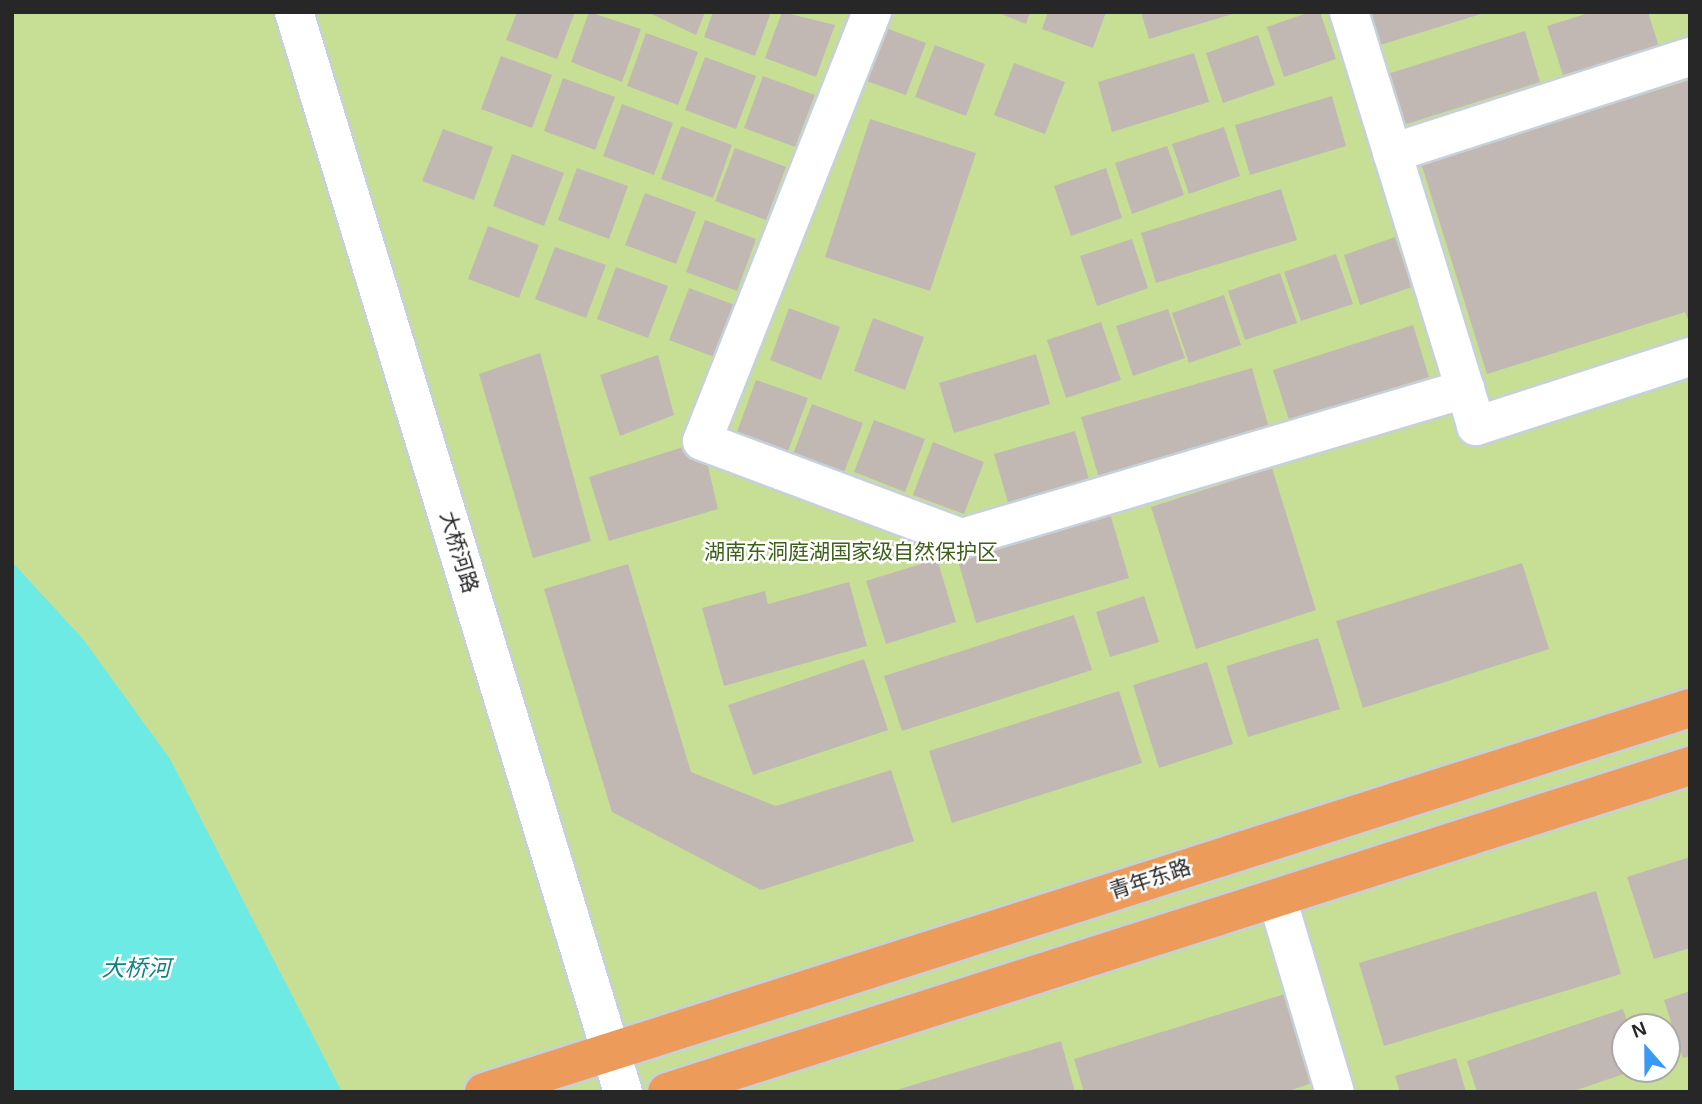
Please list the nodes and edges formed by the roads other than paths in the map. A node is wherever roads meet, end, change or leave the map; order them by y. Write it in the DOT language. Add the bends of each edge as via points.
graph roads {
  1 [pos="294,12"];
  2 [pos="872,12"];
  3 [pos="1349,12"];
  4 [pos="1690,57"];
  5 [pos="1392,153"];
  6 [pos="1690,357"];
  7 [pos="1465,389"];
  8 [pos="1690,708"];
  9 [pos="1690,766"];
  10 [pos="1277,898"];
  11 [pos="611,1050"];
  12 [pos="484,1092"];
  13 [pos="623,1092"];
  14 [pos="667,1092"];
  15 [pos="1335,1092"];
  1 -- 11 [label="street, 大桥河路"];
  2 -- 7 [label="street" via="702,441 962,538"];
  3 -- 5 [label="street"];
  4 -- 5 [label="street"];
  5 -- 7 [label="street"];
  6 -- 7 [label="street" via="1476,426"];
  8 -- 11 [label="main road, 青年东路"];
  9 -- 10 [label="main road"];
  10 -- 14 [label="main road"];
  10 -- 15 [label="street"];
  11 -- 12 [label="main road, 青年东路"];
  11 -- 13 [label="street, 大桥河路"];
}
